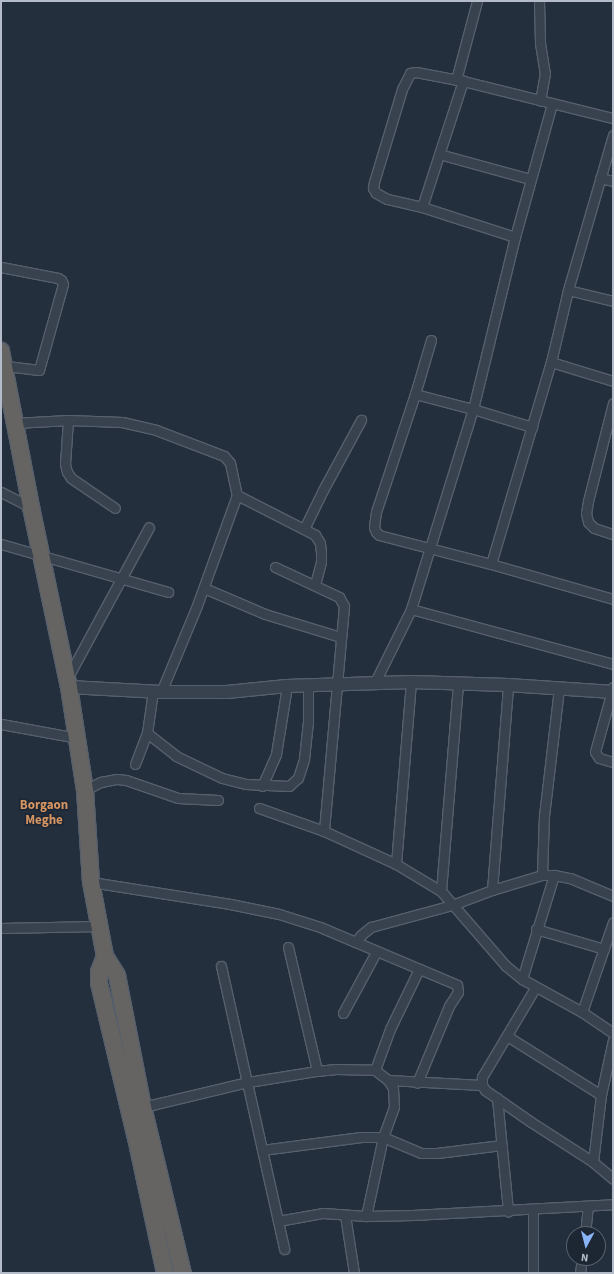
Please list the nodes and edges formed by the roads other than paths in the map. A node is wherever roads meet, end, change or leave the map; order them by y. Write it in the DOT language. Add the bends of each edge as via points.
graph roads {
  1 [pos="477,1"];
  2 [pos="539,1"];
  3 [pos="459,81"];
  4 [pos="540,101"];
  5 [pos="552,104"];
  6 [pos="613,118"];
  7 [pos="613,135"];
  8 [pos="439,154"];
  9 [pos="600,178"];
  10 [pos="530,179"];
  11 [pos="613,181"];
  12 [pos="422,207"];
  13 [pos="515,236"];
  14 [pos="1,267"];
  15 [pos="568,290"];
  16 [pos="613,301"];
  17 [pos="431,340"];
  18 [pos="2,359"];
  19 [pos="551,362"];
  20 [pos="613,381"];
  21 [pos="415,394"];
  22 [pos="613,403"];
  23 [pos="473,409"];
  24 [pos="68,420"];
  25 [pos="361,420"];
  26 [pos="15,423"];
  27 [pos="532,427"];
  28 [pos="1,492"];
  29 [pos="237,495"];
  30 [pos="31,507"];
  31 [pos="115,508"];
  32 [pos="149,527"];
  33 [pos="304,529"];
  34 [pos="613,534"];
  35 [pos="1,544"];
  36 [pos="429,547"];
  37 [pos="41,554"];
  38 [pos="491,564"];
  39 [pos="275,567"];
  40 [pos="121,579"];
  41 [pos="315,584"];
  42 [pos="204,588"];
  43 [pos="168,592"];
  44 [pos="613,599"];
  45 [pos="411,609"];
  46 [pos="340,637"];
  47 [pos="613,664"];
  48 [pos="375,682"];
  49 [pos="411,682"];
  50 [pos="68,683"];
  51 [pos="458,683"];
  52 [pos="337,684"];
  53 [pos="308,685"];
  54 [pos="508,685"];
  55 [pos="287,686"];
  56 [pos="560,688"];
  57 [pos="613,691"];
  58 [pos="157,692"];
  59 [pos="1,724"];
  60 [pos="147,733"];
  61 [pos="77,738"];
  62 [pos="613,762"];
  63 [pos="135,764"];
  64 [pos="262,786"];
  65 [pos="84,790"];
  66 [pos="218,800"];
  67 [pos="259,808"];
  68 [pos="324,832"];
  69 [pos="396,864"];
  70 [pos="542,875"];
  71 [pos="554,875"];
  72 [pos="91,882"];
  73 [pos="492,890"];
  74 [pos="440,891"];
  75 [pos="613,896"];
  76 [pos="452,905"];
  77 [pos="613,922"];
  78 [pos="99,926"];
  79 [pos="1,928"];
  80 [pos="536,929"];
  81 [pos="356,942"];
  82 [pos="288,947"];
  83 [pos="604,949"];
  84 [pos="376,952"];
  85 [pos="105,956"];
  86 [pos="222,966"];
  87 [pos="419,969"];
  88 [pos="522,979"];
  89 [pos="535,988"];
  90 [pos="582,1012"];
  91 [pos="343,1014"];
  92 [pos="613,1033"];
  93 [pos="506,1036"];
  94 [pos="613,1040"];
  95 [pos="375,1070"];
  96 [pos="317,1071"];
  97 [pos="388,1080"];
  98 [pos="248,1082"];
  99 [pos="417,1082"];
  100 [pos="482,1086"];
  101 [pos="601,1094"];
  102 [pos="497,1098"];
  103 [pos="143,1107"];
  104 [pos="383,1137"];
  105 [pos="502,1145"];
  106 [pos="262,1150"];
  107 [pos="593,1162"];
  108 [pos="613,1179"];
  109 [pos="613,1204"];
  110 [pos="588,1206"];
  111 [pos="533,1209"];
  112 [pos="508,1211"];
  113 [pos="345,1214"];
  114 [pos="366,1216"];
  115 [pos="278,1221"];
  116 [pos="586,1226"];
  117 [pos="284,1249"];
  118 [pos="165,1273"];
  119 [pos="184,1273"];
  120 [pos="354,1273"];
  121 [pos="533,1273"];
  1 -- 3 [label="street"];
  2 -- 4 [label="street" via="540,43 545,73"];
  3 -- 4 [label="street"];
  3 -- 8 [label="street"];
  3 -- 12 [label="street" via="410,73 402,89 374,182 374,188 380,196"];
  4 -- 5 [label="street"];
  5 -- 6 [label="street"];
  5 -- 10 [label="street"];
  7 -- 9 [label="street"];
  8 -- 10 [label="street"];
  8 -- 12 [label="street"];
  9 -- 11 [label="street"];
  9 -- 15 [label="street"];
  10 -- 13 [label="street"];
  12 -- 13 [label="street"];
  13 -- 23 [label="street"];
  14 -- 18 [label="street" via="58,278 63,284 39,370"];
  15 -- 16 [label="street"];
  15 -- 19 [label="street"];
  17 -- 21 [label="street"];
  18 -- 26 [label="highway"];
  19 -- 20 [label="street"];
  19 -- 27 [label="street"];
  21 -- 23 [label="street"];
  21 -- 36 [label="street" via="376,512 374,527 379,535"];
  22 -- 34 [label="street" via="586,513 588,522 594,528"];
  23 -- 27 [label="street"];
  23 -- 36 [label="street"];
  24 -- 26 [label="street"];
  24 -- 29 [label="street" via="122,422 140,426 224,456 230,463"];
  24 -- 31 [label="street" via="65,464 67,472 71,478"];
  25 -- 33 [label="street"];
  26 -- 30 [label="highway"];
  27 -- 38 [label="street"];
  28 -- 30 [label="street"];
  29 -- 33 [label="street"];
  29 -- 42 [label="street"];
  30 -- 37 [label="highway"];
  32 -- 40 [label="street"];
  33 -- 41 [label="street" via="315,535 320,543 321,562"];
  35 -- 37 [label="street"];
  36 -- 38 [label="street"];
  36 -- 45 [label="street"];
  37 -- 40 [label="street"];
  37 -- 50 [label="highway"];
  38 -- 44 [label="street"];
  39 -- 41 [label="street"];
  40 -- 43 [label="street"];
  40 -- 50 [label="street"];
  41 -- 46 [label="street" via="342,601 344,614"];
  42 -- 46 [label="street" via="265,614"];
  42 -- 58 [label="street"];
  45 -- 47 [label="street"];
  45 -- 48 [label="street"];
  46 -- 52 [label="street"];
  48 -- 49 [label="street"];
  48 -- 52 [label="street"];
  49 -- 51 [label="street"];
  49 -- 69 [label="street"];
  50 -- 58 [label="street"];
  50 -- 61 [label="highway"];
  51 -- 54 [label="street"];
  51 -- 74 [label="street"];
  52 -- 53 [label="street"];
  52 -- 68 [label="street"];
  53 -- 55 [label="street"];
  53 -- 64 [label="street" via="307,739 298,778 289,786"];
  54 -- 56 [label="street"];
  54 -- 73 [label="street"];
  55 -- 58 [label="street" via="227,692"];
  55 -- 64 [label="street" via="276,754"];
  56 -- 57 [label="street"];
  56 -- 70 [label="street" via="544,816"];
  57 -- 62 [label="street" via="595,752 598,758"];
  58 -- 60 [label="street"];
  59 -- 61 [label="street"];
  60 -- 63 [label="street"];
  60 -- 64 [label="street" via="187,763 222,778"];
  61 -- 65 [label="highway"];
  65 -- 66 [label="street" via="101,782 117,779 178,798"];
  65 -- 72 [label="highway"];
  67 -- 68 [label="street"];
  68 -- 69 [label="street"];
  69 -- 74 [label="street"];
  70 -- 71 [label="street"];
  70 -- 73 [label="street"];
  71 -- 75 [label="street" via="570,878"];
  71 -- 80 [label="street"];
  72 -- 78 [label="highway"];
  72 -- 81 [label="street" via="279,914"];
  73 -- 76 [label="street"];
  74 -- 76 [label="street"];
  76 -- 81 [label="street" via="371,927"];
  76 -- 88 [label="street" via="506,966"];
  77 -- 83 [label="street"];
  78 -- 79 [label="street"];
  78 -- 85 [label="highway"];
  80 -- 83 [label="street"];
  80 -- 88 [label="street"];
  81 -- 84 [label="street"];
  82 -- 96 [label="street"];
  83 -- 90 [label="street"];
  84 -- 87 [label="street"];
  84 -- 91 [label="street"];
  85 -- 103 [label="highway" via="117,975"];
  85 -- 118 [label="highway" via="98,983 138,1147"];
  86 -- 98 [label="street"];
  87 -- 95 [label="street" via="390,1029"];
  87 -- 99 [label="street" via="457,985 458,992 449,1006"];
  88 -- 89 [label="street"];
  89 -- 90 [label="street"];
  89 -- 93 [label="street"];
  90 -- 92 [label="street"];
  93 -- 100 [label="street" via="482,1077"];
  93 -- 101 [label="street"];
  94 -- 101 [label="street"];
  95 -- 96 [label="street"];
  95 -- 97 [label="street"];
  96 -- 98 [label="street"];
  97 -- 99 [label="street"];
  97 -- 104 [label="street" via="393,1088 394,1107"];
  98 -- 103 [label="street"];
  98 -- 106 [label="street"];
  99 -- 100 [label="street"];
  100 -- 102 [label="street"];
  101 -- 107 [label="street"];
  102 -- 105 [label="street"];
  102 -- 107 [label="street"];
  103 -- 119 [label="highway"];
  104 -- 105 [label="street" via="421,1153"];
  104 -- 106 [label="street" via="361,1137"];
  104 -- 114 [label="street"];
  105 -- 112 [label="street"];
  106 -- 115 [label="street"];
  107 -- 108 [label="street"];
  109 -- 110 [label="street"];
  110 -- 111 [label="street"];
  110 -- 116 [label="street"];
  111 -- 112 [label="street"];
  111 -- 121 [label="street"];
  112 -- 114 [label="street"];
  113 -- 114 [label="street"];
  113 -- 115 [label="street" via="323,1213"];
  113 -- 120 [label="street"];
  115 -- 117 [label="street"];
}
